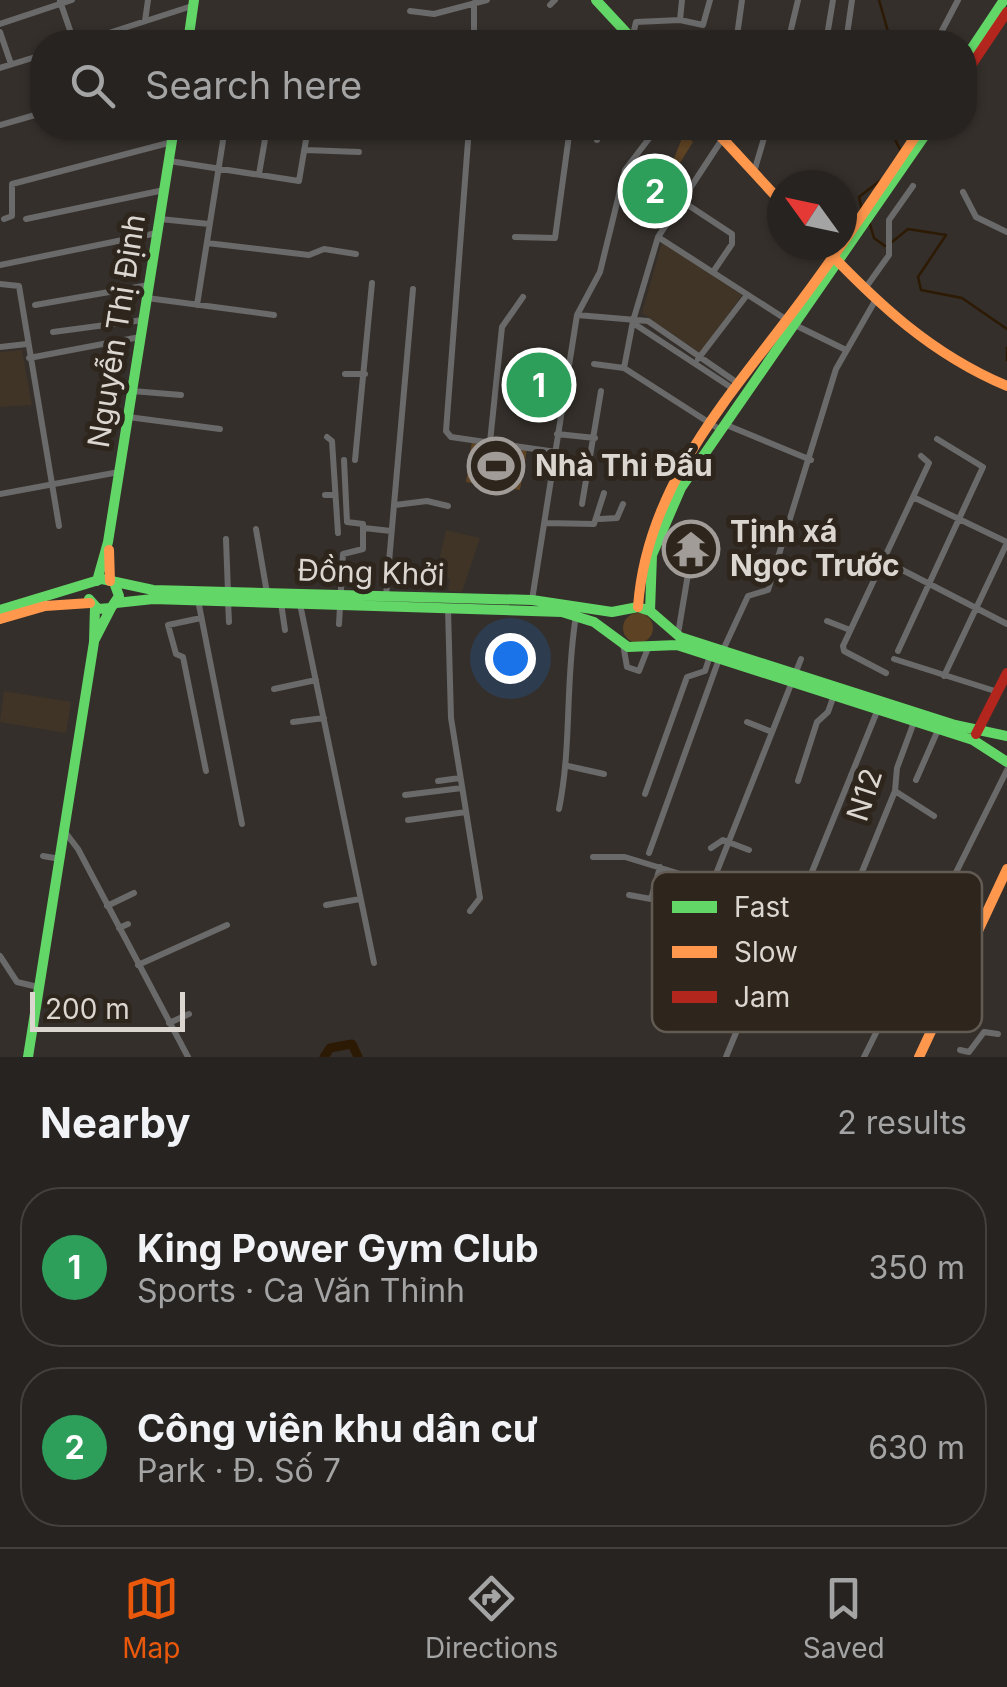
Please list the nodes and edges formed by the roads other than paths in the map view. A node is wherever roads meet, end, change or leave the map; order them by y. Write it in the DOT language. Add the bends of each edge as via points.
graph roads {
  1 [pos="72,0"];
  2 [pos="148,0"];
  3 [pos="487,0"];
  4 [pos="596,0"];
  5 [pos="682,0"];
  6 [pos="710,0"];
  7 [pos="742,0"];
  8 [pos="798,0"];
  9 [pos="833,0"];
  10 [pos="852,0"];
  11 [pos="958,0"];
  12 [pos="1004,0"];
  13 [pos="60,2"];
  14 [pos="194,3"];
  15 [pos="474,4"];
  16 [pos="410,11"];
  17 [pos="1007,12"];
  18 [pos="680,20"];
  19 [pos="146,21"];
  20 [pos="0,24"];
  21 [pos="73,30"];
  22 [pos="117,30"];
  23 [pos="190,30"];
  24 [pos="474,30"];
  25 [pos="623,30"];
  26 [pos="635,30"];
  27 [pos="738,30"];
  28 [pos="791,30"];
  29 [pos="829,30"];
  30 [pos="848,30"];
  31 [pos="942,30"];
  32 [pos="0,32"];
  33 [pos="977,40"];
  34 [pos="977,57"];
  35 [pos="30,58"];
  36 [pos="11,64"];
  37 [pos="0,68"];
  38 [pos="30,116"];
  39 [pos="0,125"];
  40 [pos="157,140"];
  41 [pos="172,140"];
  42 [pos="223,140"];
  43 [pos="265,140"];
  44 [pos="307,140"];
  45 [pos="469,140"];
  46 [pos="568,140"];
  47 [pos="648,140"];
  48 [pos="722,140"];
  49 [pos="725,140"];
  50 [pos="764,140"];
  51 [pos="913,140"];
  52 [pos="922,140"];
  53 [pos="306,150"];
  54 [pos="360,152"];
  55 [pos="169,161"];
  56 [pos="218,168"];
  57 [pos="754,173"];
  58 [pos="259,174"];
  59 [pos="650,180"];
  60 [pos="914,186"];
  61 [pos="767,187"];
  62 [pos="164,190"];
  63 [pos="963,192"];
  64 [pos="681,200"];
  65 [pos="4,219"];
  66 [pos="26,219"];
  67 [pos="160,219"];
  68 [pos="210,224"];
  69 [pos="1007,232"];
  70 [pos="157,233"];
  71 [pos="515,236"];
  72 [pos="658,237"];
  73 [pos="207,243"];
  74 [pos="356,254"];
  75 [pos="837,261"];
  76 [pos="0,265"];
  77 [pos="713,272"];
  78 [pos="372,283"];
  79 [pos="0,284"];
  80 [pos="413,289"];
  81 [pos="864,290"];
  82 [pos="148,291"];
  83 [pos="748,294"];
  84 [pos="523,297"];
  85 [pos="875,300"];
  86 [pos="35,305"];
  87 [pos="197,305"];
  88 [pos="274,315"];
  89 [pos="578,315"];
  90 [pos="143,320"];
  91 [pos="632,323"];
  92 [pos="792,323"];
  93 [pos="53,332"];
  94 [pos="140,338"];
  95 [pos="27,344"];
  96 [pos="0,347"];
  97 [pos="844,350"];
  98 [pos="29,358"];
  99 [pos="697,360"];
  100 [pos="594,364"];
  101 [pos="624,368"];
  102 [pos="345,374"];
  103 [pos="365,374"];
  104 [pos="1007,386"];
  105 [pos="737,387"];
  106 [pos="132,391"];
  107 [pos="601,391"];
  108 [pos="181,395"];
  109 [pos="128,416"];
  110 [pos="717,425"];
  111 [pos="220,428"];
  112 [pos="558,434"];
  113 [pos="327,437"];
  114 [pos="595,438"];
  115 [pos="937,439"];
  116 [pos="490,442"];
  117 [pos="556,452"];
  118 [pos="921,456"];
  119 [pos="344,460"];
  120 [pos="355,460"];
  121 [pos="810,460"];
  122 [pos="119,472"];
  123 [pos="52,484"];
  124 [pos="604,493"];
  125 [pos="0,494"];
  126 [pos="335,494"];
  127 [pos="324,495"];
  128 [pos="913,496"];
  129 [pos="582,504"];
  130 [pos="622,504"];
  131 [pos="395,505"];
  132 [pos="448,506"];
  133 [pos="600,519"];
  134 [pos="958,520"];
  135 [pos="545,523"];
  136 [pos="58,526"];
  137 [pos="256,528"];
  138 [pos="364,528"];
  139 [pos="391,532"];
  140 [pos="338,533"];
  141 [pos="226,539"];
  142 [pos="108,542"];
  143 [pos="1007,543"];
  144 [pos="883,560"];
  145 [pos="388,562"];
  146 [pos="398,562"];
  147 [pos="690,562"];
  148 [pos="95,582"];
  149 [pos="929,582"];
  150 [pos="113,583"];
  151 [pos="267,594"];
  152 [pos="228,597"];
  153 [pos="386,598"];
  154 [pos="198,600"];
  155 [pos="532,600"];
  156 [pos="343,601"];
  157 [pos="44,602"];
  158 [pos="281,602"];
  159 [pos="300,603"];
  160 [pos="93,605"];
  161 [pos="114,606"];
  162 [pos="638,607"];
  163 [pos="975,607"];
  164 [pos="448,609"];
  165 [pos="0,610"];
  166 [pos="625,611"];
  167 [pos="650,611"];
  168 [pos="576,614"];
  169 [pos="201,618"];
  170 [pos="0,619"];
  171 [pos="827,621"];
  172 [pos="228,622"];
  173 [pos="658,622"];
  174 [pos="340,624"];
  175 [pos="1007,624"];
  176 [pos="285,630"];
  177 [pos="850,630"];
  178 [pos="678,636"];
  179 [pos="620,640"];
  180 [pos="94,642"];
  181 [pos="649,646"];
  182 [pos="717,655"];
  183 [pos="801,659"];
  184 [pos="1007,672"];
  185 [pos="886,673"];
  186 [pos="944,676"];
  187 [pos="793,678"];
  188 [pos="316,680"];
  189 [pos="274,689"];
  190 [pos="998,692"];
  191 [pos="834,695"];
  192 [pos="878,709"];
  193 [pos="766,711"];
  194 [pos="779,715"];
  195 [pos="916,717"];
  196 [pos="324,718"];
  197 [pos="293,722"];
  198 [pos="746,722"];
  199 [pos="938,729"];
  200 [pos="772,732"];
  201 [pos="976,735"];
  202 [pos="1006,735"];
  203 [pos="996,755"];
  204 [pos="1007,762"];
  205 [pos="568,766"];
  206 [pos="1007,770"];
  207 [pos="206,771"];
  208 [pos="604,774"];
  209 [pos="460,778"];
  210 [pos="916,780"];
  211 [pos="798,781"];
  212 [pos="438,782"];
  213 [pos="462,788"];
  214 [pos="895,792"];
  215 [pos="645,794"];
  216 [pos="405,795"];
  217 [pos="559,809"];
  218 [pos="466,812"];
  219 [pos="934,816"];
  220 [pos="408,820"];
  221 [pos="242,824"];
  222 [pos="65,832"];
  223 [pos="730,842"];
  224 [pos="711,848"];
  225 [pos="749,850"];
  226 [pos="649,853"];
  227 [pos="43,856"];
  228 [pos="593,857"];
  229 [pos="60,859"];
  230 [pos="660,868"];
  231 [pos="1007,869"];
  232 [pos="659,872"];
  233 [pos="673,872"];
  234 [pos="718,872"];
  235 [pos="812,872"];
  236 [pos="860,872"];
  237 [pos="956,872"];
  238 [pos="652,893"];
  239 [pos="134,894"];
  240 [pos="629,894"];
  241 [pos="360,898"];
  242 [pos="326,905"];
  243 [pos="107,906"];
  244 [pos="470,911"];
  245 [pos="982,922"];
  246 [pos="128,924"];
  247 [pos="227,925"];
  248 [pos="118,928"];
  249 [pos="0,956"];
  250 [pos="374,963"];
  251 [pos="138,965"];
  252 [pos="38,988"];
  253 [pos="189,1014"];
  254 [pos="169,1022"];
  255 [pos="738,1032"];
  256 [pos="876,1032"];
  257 [pos="931,1032"];
  258 [pos="998,1034"];
  259 [pos="960,1050"];
  260 [pos="28,1057"];
  261 [pos="188,1057"];
  262 [pos="726,1057"];
  263 [pos="864,1057"];
  264 [pos="919,1057"];
  1 -- 13 [label="street"];
  2 -- 19 [label="street"];
  3 -- 15 [label="street"];
  4 -- 25 [label="main road"];
  5 -- 18 [label="street"];
  6 -- 18 [label="street" via="703,25"];
  7 -- 27 [label="street"];
  8 -- 28 [label="street"];
  9 -- 29 [label="street"];
  10 -- 30 [label="street"];
  11 -- 31 [label="street"];
  12 -- 33 [label="main road"];
  13 -- 20 [label="street"];
  13 -- 21 [label="street"];
  14 -- 19 [label="street"];
  14 -- 23 [label="main road"];
  15 -- 16 [label="street" via="434,14"];
  15 -- 24 [label="street"];
  17 -- 34 [label="main road"];
  18 -- 26 [label="street" via="636,22"];
  19 -- 22 [label="street"];
  32 -- 36 [label="street"];
  35 -- 36 [label="street"];
  36 -- 37 [label="street"];
  38 -- 39 [label="street"];
  40 -- 65 [label="street" via="12,184 12,216"];
  41 -- 55 [label="main road, Nguyễn Thị Định"];
  42 -- 56 [label="street"];
  43 -- 58 [label="street"];
  44 -- 53 [label="street"];
  45 -- 116 [label="street" via="447,435"];
  46 -- 71 [label="street" via="555,238"];
  47 -- 89 [label="street" via="625,170 600,272"];
  48 -- 64 [label="street"];
  49 -- 57 [label="main road"];
  50 -- 57 [label="street"];
  51 -- 75 [label="main road"];
  52 -- 75 [label="main road"];
  53 -- 54 [label="street"];
  53 -- 58 [label="street" via="301,180"];
  55 -- 56 [label="street"];
  55 -- 62 [label="main road, Nguyễn Thị Định"];
  56 -- 58 [label="street"];
  56 -- 68 [label="street"];
  57 -- 61 [label="main road"];
  59 -- 64 [label="street"];
  60 -- 81 [label="street" via="890,220 891,246"];
  62 -- 66 [label="street"];
  62 -- 67 [label="main road, Nguyễn Thị Định"];
  63 -- 69 [label="street" via="979,220"];
  64 -- 72 [label="street"];
  64 -- 77 [label="street" via="732,234"];
  67 -- 68 [label="street"];
  67 -- 70 [label="main road, Nguyễn Thị Định"];
  68 -- 73 [label="street"];
  70 -- 76 [label="street"];
  70 -- 82 [label="main road, Nguyễn Thị Định"];
  72 -- 77 [label="street"];
  72 -- 91 [label="street"];
  73 -- 74 [label="street" via="309,256 324,250"];
  73 -- 87 [label="street"];
  75 -- 81 [label="main road"];
  75 -- 92 [label="main road"];
  77 -- 83 [label="street"];
  78 -- 103 [label="street"];
  79 -- 95 [label="street" via="19,286"];
  80 -- 131 [label="street"];
  81 -- 85 [label="main road"];
  82 -- 86 [label="street"];
  82 -- 87 [label="street"];
  82 -- 90 [label="main road, Nguyễn Thị Định"];
  83 -- 92 [label="street"];
  83 -- 99 [label="street"];
  84 -- 116 [label="street" via="502,327"];
  85 -- 97 [label="street"];
  85 -- 104 [label="main road" via="928,349"];
  87 -- 88 [label="street"];
  89 -- 91 [label="street"];
  89 -- 112 [label="street"];
  90 -- 93 [label="street"];
  90 -- 94 [label="main road, Nguyễn Thị Định"];
  91 -- 99 [label="street"];
  91 -- 101 [label="street"];
  92 -- 97 [label="street"];
  92 -- 105 [label="main road"];
  92 -- 110 [label="main road"];
  94 -- 98 [label="street"];
  94 -- 106 [label="main road, Nguyễn Thị Định"];
  95 -- 96 [label="street"];
  95 -- 98 [label="street"];
  97 -- 121 [label="street"];
  98 -- 123 [label="street"];
  99 -- 105 [label="street"];
  100 -- 101 [label="street"];
  101 -- 110 [label="street"];
  102 -- 103 [label="street"];
  103 -- 120 [label="street"];
  105 -- 110 [label="main road"];
  106 -- 108 [label="street"];
  106 -- 109 [label="main road, Nguyễn Thị Định"];
  107 -- 114 [label="street"];
  109 -- 111 [label="street"];
  109 -- 122 [label="main road, Nguyễn Thị Định"];
  110 -- 121 [label="street"];
  110 -- 162 [label="main road" via="657,512 640,561"];
  110 -- 167 [label="main road" via="652,556"];
  112 -- 114 [label="street"];
  112 -- 117 [label="street"];
  113 -- 126 [label="street"];
  114 -- 129 [label="street"];
  115 -- 134 [label="street" via="983,467"];
  116 -- 117 [label="street"];
  117 -- 135 [label="street"];
  118 -- 128 [label="street" via="929,463"];
  119 -- 138 [label="street" via="347,522"];
  121 -- 182 [label="street" via="768,590 748,596"];
  122 -- 123 [label="street"];
  122 -- 142 [label="main road, Nguyễn Thị Định"];
  123 -- 125 [label="street"];
  123 -- 136 [label="street"];
  124 -- 133 [label="street"];
  126 -- 127 [label="street"];
  126 -- 140 [label="street"];
  128 -- 134 [label="street"];
  128 -- 144 [label="street"];
  130 -- 133 [label="street" via="618,518"];
  131 -- 132 [label="street"];
  131 -- 139 [label="street"];
  133 -- 135 [label="street" via="586,526"];
  134 -- 143 [label="street"];
  134 -- 149 [label="street"];
  135 -- 155 [label="street"];
  137 -- 151 [label="street"];
  138 -- 139 [label="street"];
  138 -- 156 [label="street" via="363,550 343,554"];
  139 -- 145 [label="street"];
  141 -- 152 [label="street"];
  142 -- 148 [label="main road, Nguyễn Thị Định"];
  142 -- 150 [label="main road, Nguyễn Thị Định"];
  143 -- 163 [label="street"];
  144 -- 149 [label="street"];
  144 -- 177 [label="street"];
  145 -- 146 [label="street"];
  145 -- 153 [label="street"];
  147 -- 178 [label="street"];
  148 -- 150 [label="main road, Đồng Khởi"];
  148 -- 157 [label="main road"];
  148 -- 160 [label="main road, Nguyễn Thị Định"];
  149 -- 163 [label="street"];
  149 -- 186 [label="street" via="896,655"];
  150 -- 152 [label="main road, Đồng Khởi"];
  150 -- 161 [label="main road, Nguyễn Thị Định"];
  151 -- 152 [label="main road, Đồng Khởi"];
  151 -- 156 [label="main road, Đồng Khởi"];
  152 -- 154 [label="main road, Đồng Khởi"];
  152 -- 158 [label="main road, Đồng Khởi"];
  152 -- 172 [label="street"];
  153 -- 155 [label="main road, Đồng Khởi"];
  153 -- 156 [label="main road, Đồng Khởi"];
  154 -- 161 [label="main road, Đồng Khởi"];
  154 -- 169 [label="street"];
  155 -- 166 [label="main road, Đồng Khởi"];
  156 -- 159 [label="main road, Đồng Khởi"];
  156 -- 164 [label="main road, Đồng Khởi"];
  156 -- 174 [label="street"];
  157 -- 160 [label="main road"];
  157 -- 165 [label="main road"];
  157 -- 170 [label="main road"];
  158 -- 159 [label="main road, Đồng Khởi"];
  158 -- 176 [label="street"];
  159 -- 188 [label="street"];
  160 -- 161 [label="main road, Đồng Khởi"];
  160 -- 180 [label="main road, Nguyễn Thị Định"];
  161 -- 180 [label="main road"];
  162 -- 166 [label="main road"];
  162 -- 167 [label="main road"];
  163 -- 175 [label="street"];
  163 -- 186 [label="street"];
  164 -- 168 [label="main road, Đồng Khởi"];
  164 -- 209 [label="street"];
  166 -- 179 [label="main road" via="617,622"];
  167 -- 173 [label="main road"];
  168 -- 179 [label="main road, Đồng Khởi"];
  168 -- 205 [label="street"];
  169 -- 207 [label="street" via="168,625 176,654 184,657"];
  169 -- 221 [label="street"];
  171 -- 177 [label="street"];
  173 -- 178 [label="main road"];
  173 -- 181 [label="main road"];
  177 -- 185 [label="street" via="844,651"];
  178 -- 182 [label="main road"];
  179 -- 181 [label="main road" via="635,649"];
  179 -- 181 [label="street" via="627,667 639,671"];
  180 -- 222 [label="main road"];
  181 -- 182 [label="main road"];
  182 -- 187 [label="main road"];
  182 -- 215 [label="street" via="705,671 687,677"];
  182 -- 226 [label="street"];
  183 -- 187 [label="street"];
  184 -- 190 [label="main road"];
  186 -- 190 [label="street"];
  187 -- 191 [label="main road"];
  187 -- 194 [label="street"];
  187 -- 195 [label="main road"];
  188 -- 189 [label="street"];
  188 -- 196 [label="street"];
  190 -- 201 [label="main road"];
  191 -- 192 [label="main road"];
  191 -- 211 [label="street" via="817,722"];
  192 -- 195 [label="main road"];
  192 -- 235 [label="street"];
  193 -- 194 [label="street"];
  194 -- 200 [label="street"];
  195 -- 199 [label="main road"];
  195 -- 201 [label="main road"];
  195 -- 214 [label="street, N12"];
  196 -- 197 [label="street"];
  196 -- 241 [label="street"];
  198 -- 200 [label="street"];
  199 -- 201 [label="main road"];
  199 -- 210 [label="street"];
  200 -- 223 [label="street"];
  201 -- 202 [label="main road"];
  201 -- 203 [label="main road"];
  202 -- 203 [label="main road" via="992,742"];
  203 -- 204 [label="main road"];
  205 -- 208 [label="street"];
  205 -- 217 [label="street"];
  206 -- 237 [label="street"];
  209 -- 212 [label="street"];
  209 -- 213 [label="street"];
  213 -- 216 [label="street"];
  213 -- 218 [label="street"];
  214 -- 219 [label="street"];
  214 -- 236 [label="street, N12"];
  218 -- 220 [label="street"];
  218 -- 244 [label="street" via="480,898"];
  222 -- 229 [label="main road"];
  222 -- 243 [label="street"];
  223 -- 224 [label="street"];
  223 -- 225 [label="street"];
  223 -- 234 [label="street"];
  227 -- 229 [label="street"];
  228 -- 230 [label="street" via="626,856"];
  229 -- 252 [label="main road"];
  230 -- 232 [label="street"];
  230 -- 233 [label="street"];
  231 -- 245 [label="main road"];
  238 -- 240 [label="street" via="650,899"];
  239 -- 243 [label="street"];
  241 -- 242 [label="street"];
  241 -- 250 [label="street"];
  243 -- 248 [label="street"];
  246 -- 248 [label="street"];
  247 -- 251 [label="street"];
  248 -- 251 [label="street"];
  249 -- 252 [label="street" via="17,982"];
  251 -- 254 [label="street"];
  252 -- 260 [label="main road"];
  253 -- 254 [label="street"];
  254 -- 261 [label="street"];
  255 -- 262 [label="street"];
  256 -- 263 [label="street"];
  257 -- 264 [label="main road"];
  258 -- 259 [label="street" via="984,1032 969,1052"];
}
